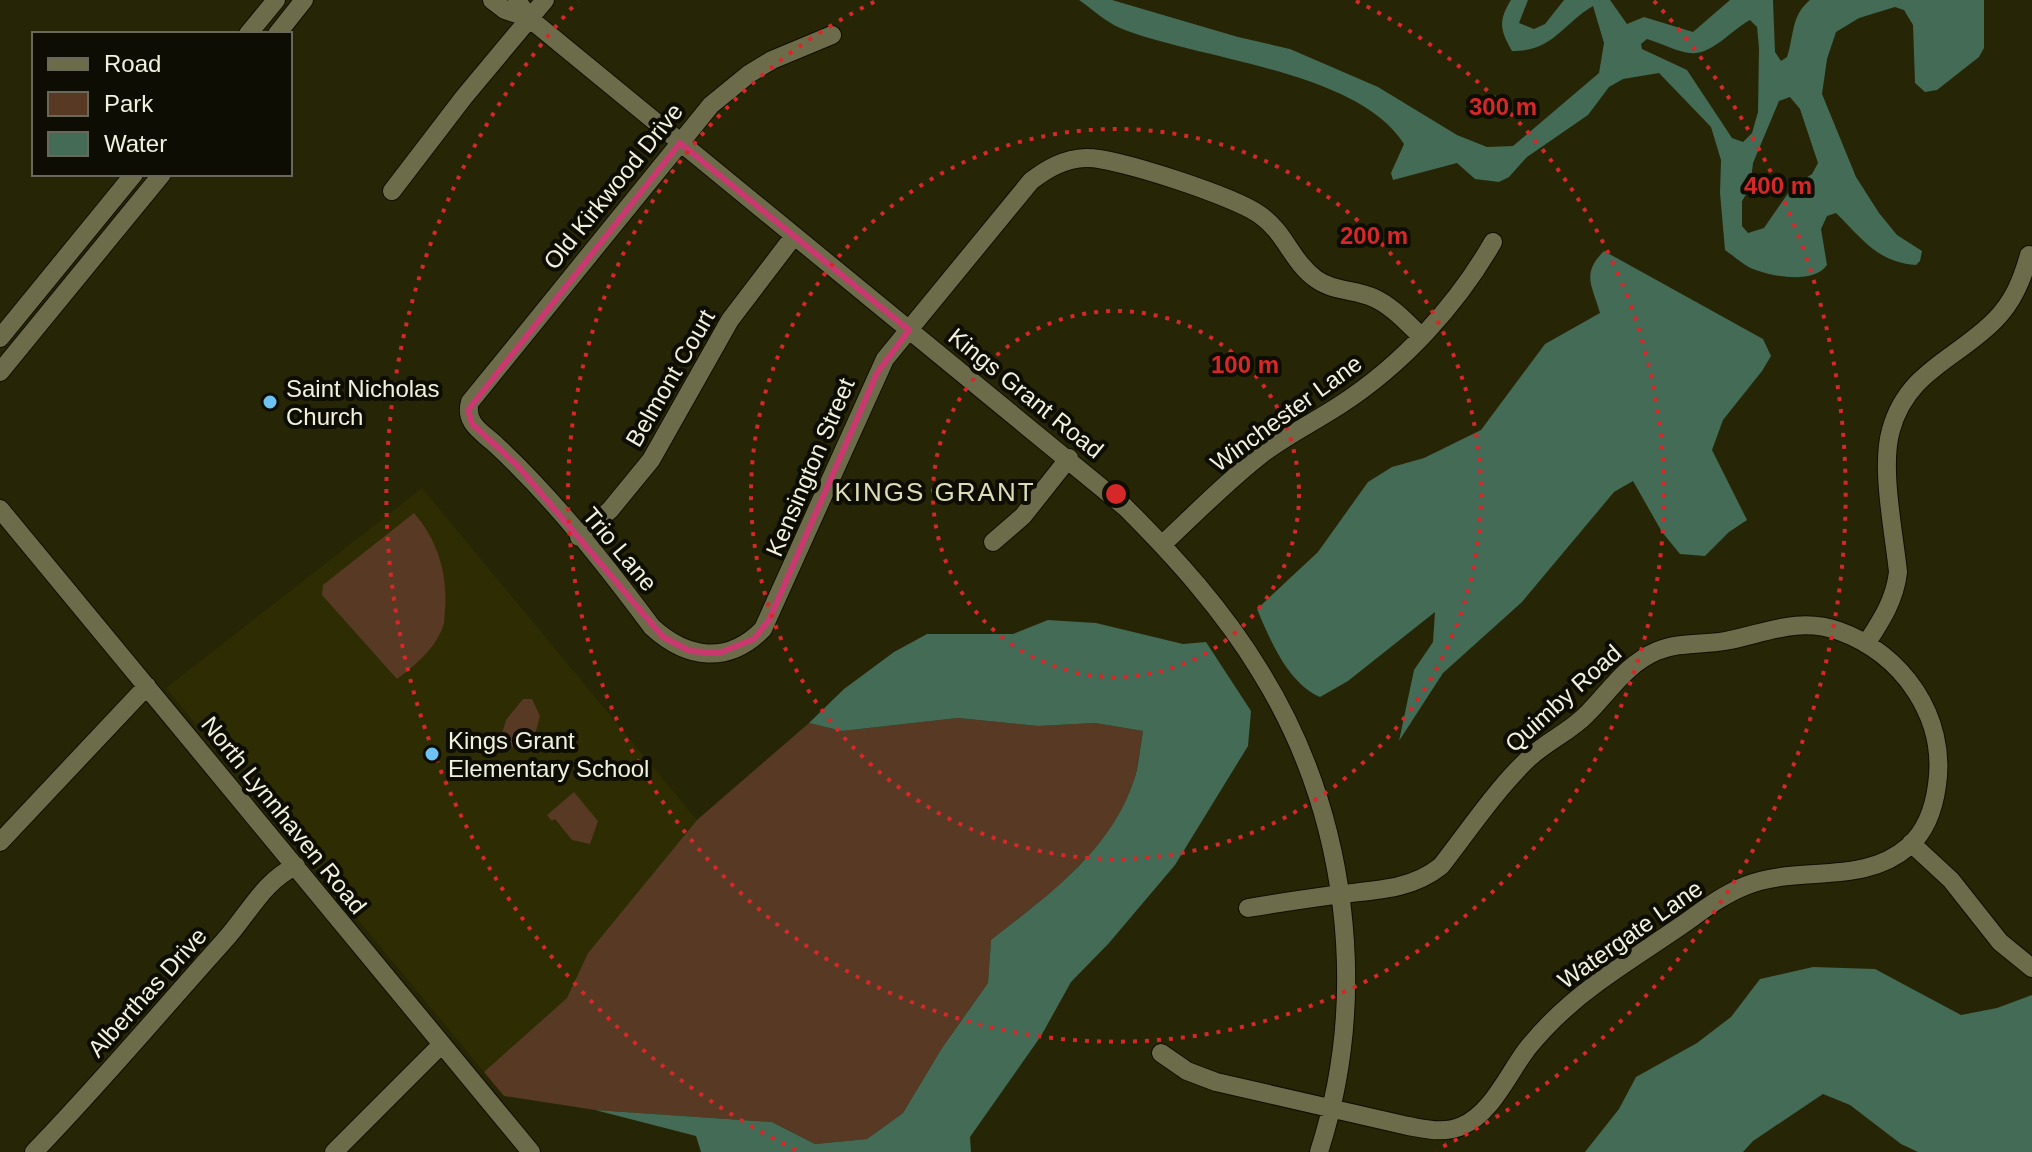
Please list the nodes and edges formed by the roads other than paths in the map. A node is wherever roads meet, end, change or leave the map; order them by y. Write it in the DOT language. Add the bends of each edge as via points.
graph roads {
  1 [pos="276,0"];
  2 [pos="304,0"];
  3 [pos="492,0"];
  4 [pos="517,0"];
  5 [pos="545,0"];
  6 [pos="529,18"];
  7 [pos="250,32"];
  8 [pos="279,32"];
  9 [pos="832,35"];
  10 [pos="680,143"];
  11 [pos="132,176"];
  12 [pos="160,176"];
  13 [pos="392,191"];
  14 [pos="794,236"];
  15 [pos="1493,242"];
  16 [pos="2029,255"];
  17 [pos="909,330"];
  18 [pos="1421,336"];
  19 [pos="0,338"];
  20 [pos="0,372"];
  21 [pos="468,410"];
  22 [pos="1069,458"];
  23 [pos="0,509"];
  24 [pos="579,537"];
  25 [pos="993,542"];
  26 [pos="1163,544"];
  27 [pos="763,629"];
  28 [pos="1866,644"];
  29 [pos="147,686"];
  30 [pos="0,842"];
  31 [pos="1911,843"];
  32 [pos="296,866"];
  33 [pos="1340,894"];
  34 [pos="1248,908"];
  35 [pos="2032,968"];
  36 [pos="442,1044"];
  37 [pos="1161,1053"];
  38 [pos="1332,1109"];
  39 [pos="34,1152"];
  40 [pos="334,1152"];
  41 [pos="531,1152"];
  42 [pos="1319,1152"];
  1 -- 7 [label="street"];
  2 -- 8 [label="street"];
  3 -- 6 [label="street, Kings Grant Road"];
  4 -- 6 [label="street, Kings Grant Road"];
  5 -- 6 [label="street"];
  6 -- 10 [label="street, Kings Grant Road"];
  6 -- 13 [label="street"];
  9 -- 10 [label="street, Old Kirkwood Drive" via="749,74 711,105"];
  10 -- 14 [label="street, Kings Grant Road"];
  10 -- 21 [label="street, Old Kirkwood Drive" via="537,316"];
  11 -- 19 [label="street"];
  12 -- 20 [label="street"];
  14 -- 17 [label="street, Kings Grant Road"];
  14 -- 24 [label="street, Belmont Court" via="730,320 651,460 610,510"];
  15 -- 18 [label="street, Winchester Lane" via="1476,272"];
  16 -- 28 [label="street" via="2006,307 1921,377 1897,414 1887,464 1897,584"];
  17 -- 18 [label="street, Kensington Street" via="1031,181 1059,163 1089,158 1182,182 1248,207 1270,222 1295,259 1319,282 1373,297"];
  17 -- 22 [label="street, Kings Grant Road"];
  17 -- 27 [label="street, Kensington Street" via="877,373"];
  18 -- 26 [label="street, Winchester Lane" via="1341,405 1258,457"];
  21 -- 24 [label="street, Trio Lane" via="472,424 517,465"];
  22 -- 25 [label="street" via="1023,516"];
  22 -- 26 [label="street, Kings Grant Road"];
  23 -- 29 [label="street, North Lynnhaven Road"];
  24 -- 27 [label="street, Trio Lane" via="652,627 676,645 719,653 745,645"];
  26 -- 33 [label="street, Kings Grant Road" via="1260,671 1282,712 1314,786"];
  28 -- 31 [label="street, Quimby Road" via="1911,684 1935,735 1934,803"];
  28 -- 33 [label="street, Quimby Road" via="1835,629 1799,625 1658,650 1629,668 1586,715 1529,758 1441,866 1393,888"];
  29 -- 30 [label="street"];
  29 -- 32 [label="street, North Lynnhaven Road"];
  31 -- 35 [label="street" via="1951,880 2000,942"];
  31 -- 38 [label="street, Watergate Lane" via="1891,858 1853,871 1767,879 1727,894 1569,1005 1527,1049 1480,1114 1460,1127 1437,1131"];
  32 -- 36 [label="street, North Lynnhaven Road"];
  32 -- 39 [label="street, Alberthas Drive" via="257,898"];
  33 -- 34 [label="street, Quimby Road"];
  33 -- 38 [label="street, Kings Grant Road" via="1345,1027"];
  36 -- 40 [label="street"];
  36 -- 41 [label="street, North Lynnhaven Road"];
  37 -- 38 [label="street, Watergate Lane" via="1205,1079"];
  38 -- 42 [label="street, Kings Grant Road"];
}
